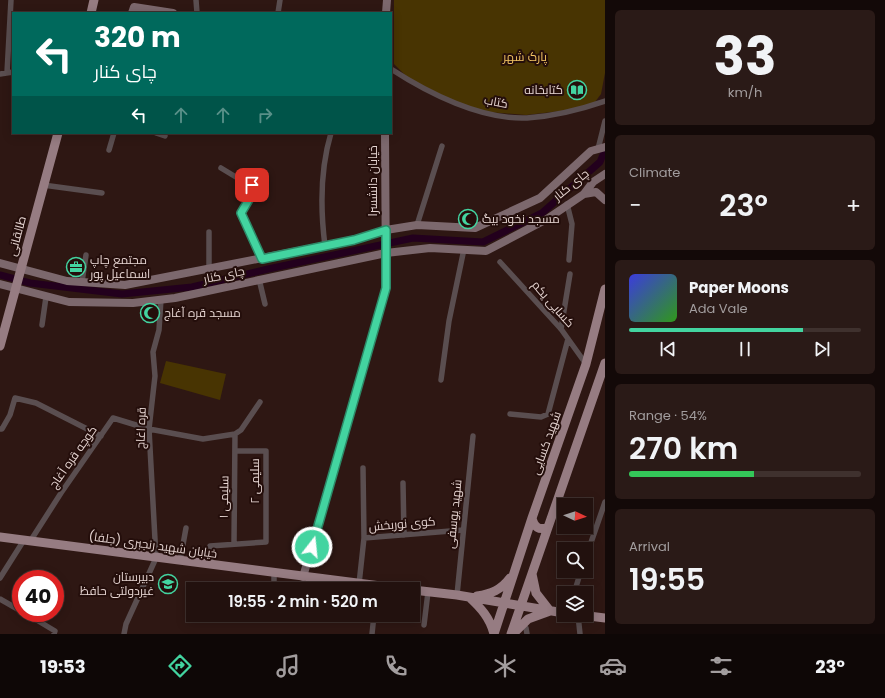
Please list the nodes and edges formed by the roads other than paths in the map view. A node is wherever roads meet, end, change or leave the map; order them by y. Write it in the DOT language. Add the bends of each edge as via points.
graph roads {
  1 [pos="11,0"];
  2 [pos="94,0"];
  3 [pos="196,0"];
  4 [pos="280,0"];
  5 [pos="387,0"];
  6 [pos="91,12"];
  7 [pos="132,12"];
  8 [pos="166,12"];
  9 [pos="197,12"];
  10 [pos="278,12"];
  11 [pos="386,12"];
  12 [pos="392,70"];
  13 [pos="10,73"];
  14 [pos="0,74"];
  15 [pos="605,101"];
  16 [pos="605,121"];
  17 [pos="58,134"];
  18 [pos="114,134"];
  19 [pos="159,134"];
  20 [pos="331,134"];
  21 [pos="385,134"];
  22 [pos="165,136"];
  23 [pos="442,146"];
  24 [pos="602,148"];
  25 [pos="109,150"];
  26 [pos="221,168"];
  27 [pos="605,174"];
  28 [pos="44,185"];
  29 [pos="102,193"];
  30 [pos="584,194"];
  31 [pos="605,200"];
  32 [pos="567,204"];
  33 [pos="417,225"];
  34 [pos="386,230"];
  35 [pos="209,232"];
  36 [pos="325,246"];
  37 [pos="464,250"];
  38 [pos="386,253"];
  39 [pos="86,255"];
  40 [pos="262,259"];
  41 [pos="569,260"];
  42 [pos="500,262"];
  43 [pos="0,264"];
  44 [pos="21,268"];
  45 [pos="209,270"];
  46 [pos="570,274"];
  47 [pos="259,279"];
  48 [pos="82,282"];
  49 [pos="0,284"];
  50 [pos="16,289"];
  51 [pos="605,289"];
  52 [pos="46,297"];
  53 [pos="161,299"];
  54 [pos="265,304"];
  55 [pos="42,325"];
  56 [pos="561,329"];
  57 [pos="568,339"];
  58 [pos="0,346"];
  59 [pos="605,363"];
  60 [pos="586,364"];
  61 [pos="604,376"];
  62 [pos="441,380"];
  63 [pos="260,402"];
  64 [pos="510,414"];
  65 [pos="0,428"];
  66 [pos="150,429"];
  67 [pos="235,434"];
  68 [pos="101,436"];
  69 [pos="473,436"];
  70 [pos="235,451"];
  71 [pos="364,468"];
  72 [pos="403,483"];
  73 [pos="605,502"];
  74 [pos="532,518"];
  75 [pos="548,526"];
  76 [pos="186,528"];
  77 [pos="463,530"];
  78 [pos="404,535"];
  79 [pos="0,537"];
  80 [pos="364,538"];
  81 [pos="28,540"];
  82 [pos="591,542"];
  83 [pos="234,543"];
  84 [pos="156,558"];
  85 [pos="180,561"];
  86 [pos="211,565"];
  87 [pos="274,573"];
  88 [pos="532,573"];
  89 [pos="512,575"];
  90 [pos="303,577"];
  91 [pos="0,578"];
  92 [pos="274,582"];
  93 [pos="343,582"];
  94 [pos="359,582"];
  95 [pos="420,591"];
  96 [pos="428,592"];
  97 [pos="457,595"];
  98 [pos="469,597"];
  99 [pos="0,599"];
  100 [pos="503,603"];
  101 [pos="12,606"];
  102 [pos="520,606"];
  103 [pos="550,611"];
  104 [pos="557,612"];
  105 [pos="593,616"];
  106 [pos="604,617"];
  107 [pos="40,622"];
  108 [pos="373,622"];
  109 [pos="579,622"];
  110 [pos="424,625"];
  111 [pos="54,634"];
  112 [pos="124,634"];
  113 [pos="372,634"];
  114 [pos="494,634"];
  115 [pos="512,634"];
  116 [pos="580,634"];
  1 -- 13 [label="street"];
  2 -- 6 [label="main road"];
  3 -- 9 [label="street"];
  4 -- 10 [label="street"];
  5 -- 11 [label="street"];
  7 -- 8 [label="street" via="134,7"];
  12 -- 15 [label="street, کتاب" via="421,87 489,114 526,118 574,112"];
  13 -- 14 [label="street"];
  16 -- 24 [label="street"];
  17 -- 28 [label="main road, طالقانی"];
  18 -- 25 [label="street"];
  19 -- 22 [label="street"];
  20 -- 36 [label="street" via="322,175"];
  21 -- 34 [label="street, خیابان دانشسرا"];
  23 -- 33 [label="street"];
  24 -- 33 [label="street, چای کنار" via="590,151 540,198 476,228"];
  26 -- 40 [label="street" via="254,188 241,213"];
  27 -- 30 [label="street, چای کنار" via="593,182"];
  28 -- 29 [label="street"];
  28 -- 44 [label="main road, طالقانی"];
  30 -- 31 [label="street" via="596,192"];
  30 -- 32 [label="street, چای کنار"];
  32 -- 37 [label="street, چای کنار" via="547,219 486,250"];
  32 -- 41 [label="street" via="572,224"];
  33 -- 34 [label="street, چای کنار"];
  34 -- 36 [label="street, چای کنار"];
  34 -- 38 [label="street, خیابان دانشسرا"];
  35 -- 45 [label="street"];
  36 -- 40 [label="street, چای کنار"];
  37 -- 38 [label="street, چای کنار" via="430,248"];
  37 -- 62 [label="street" via="449,321"];
  38 -- 47 [label="street, چای کنار"];
  38 -- 90 [label="street, خیابان دانشسرا" via="386,288"];
  39 -- 48 [label="street"];
  40 -- 45 [label="street, چای کنار"];
  42 -- 56 [label="street, کسایی یکم"];
  43 -- 44 [label="street, چای کنار"];
  44 -- 48 [label="street, چای کنار" via="67,281"];
  44 -- 50 [label="main road, طالقانی"];
  45 -- 48 [label="street, چای کنار" via="125,286"];
  46 -- 56 [label="street"];
  47 -- 53 [label="street, چای کنار"];
  47 -- 54 [label="street"];
  49 -- 50 [label="street, چای کنار"];
  50 -- 52 [label="street, چای کنار"];
  50 -- 58 [label="main road, طالقانی"];
  51 -- 60 [label="main road, شهید کسایی"];
  52 -- 53 [label="street, چای کنار" via="69,302 133,303"];
  52 -- 55 [label="street"];
  53 -- 66 [label="street, قره اغاج" via="159,330 153,352 155,376"];
  56 -- 57 [label="street, کسایی یکم"];
  57 -- 60 [label="street, کسایی یکم"];
  57 -- 64 [label="street" via="548,414 541,417"];
  59 -- 61 [label="main road"];
  60 -- 74 [label="main road, شهید کسایی"];
  61 -- 75 [label="main road"];
  63 -- 67 [label="street" via="241,430"];
  65 -- 68 [label="street" via="2,429 10,414 15,398 36,403"];
  66 -- 67 [label="street" via="203,439"];
  66 -- 68 [label="street, کوچه قره آغاج" via="113,418"];
  66 -- 84 [label="street, قره اغاج"];
  67 -- 70 [label="street, سلیمی ۱"];
  68 -- 81 [label="street, کوچه قره آغاج"];
  69 -- 77 [label="street, شهید یوسفی"];
  70 -- 83 [label="street, سلیمی ۱"];
  70 -- 83 [label="street, سلیمی ۲" via="266,451 266,542"];
  71 -- 80 [label="street"];
  72 -- 78 [label="street"];
  73 -- 82 [label="street"];
  74 -- 75 [label="main road" via="537,528 543,529"];
  74 -- 89 [label="main road, شهید کسایی"];
  75 -- 88 [label="main road"];
  76 -- 85 [label="street"];
  77 -- 78 [label="street, کوی نوربخش"];
  77 -- 97 [label="street, شهید یوسفی"];
  78 -- 80 [label="street, کوی نوربخش"];
  79 -- 81 [label="main road, خیابان شهید رنجبری (جلفا)"];
  80 -- 94 [label="street, کوی نوربخش"];
  81 -- 84 [label="main road, خیابان شهید رنجبری (جلفا)"];
  81 -- 91 [label="street, کوچه قره آغاج"];
  83 -- 86 [label="street" via="210,546"];
  84 -- 85 [label="main road, خیابان شهید رنجبری (جلفا)"];
  84 -- 112 [label="street" via="126,624"];
  85 -- 86 [label="main road, خیابان شهید رنجبری (جلفا)"];
  86 -- 87 [label="main road, خیابان شهید رنجبری (جلفا)"];
  87 -- 90 [label="main road, خیابان شهید رنجبری (جلفا)"];
  87 -- 92 [label="street"];
  88 -- 102 [label="main road"];
  88 -- 103 [label="main road" via="536,593"];
  89 -- 98 [label="main road" via="496,591"];
  89 -- 100 [label="main road, شهید کسایی"];
  90 -- 93 [label="main road, خیابان شهید رنجبری (جلفا)"];
  95 -- 96 [label="main road"];
  96 -- 97 [label="main road"];
  96 -- 110 [label="street"];
  97 -- 98 [label="main road"];
  98 -- 100 [label="main road"];
  98 -- 114 [label="main road" via="483,610"];
  99 -- 101 [label="street"];
  100 -- 102 [label="main road"];
  100 -- 114 [label="main road, شهید کسایی"];
  102 -- 103 [label="main road"];
  102 -- 115 [label="main road"];
  103 -- 104 [label="main road"];
  103 -- 115 [label="main road" via="528,619"];
  105 -- 106 [label="main road"];
  107 -- 111 [label="street" via="55,631"];
  108 -- 113 [label="street"];
  109 -- 116 [label="street"];
}
